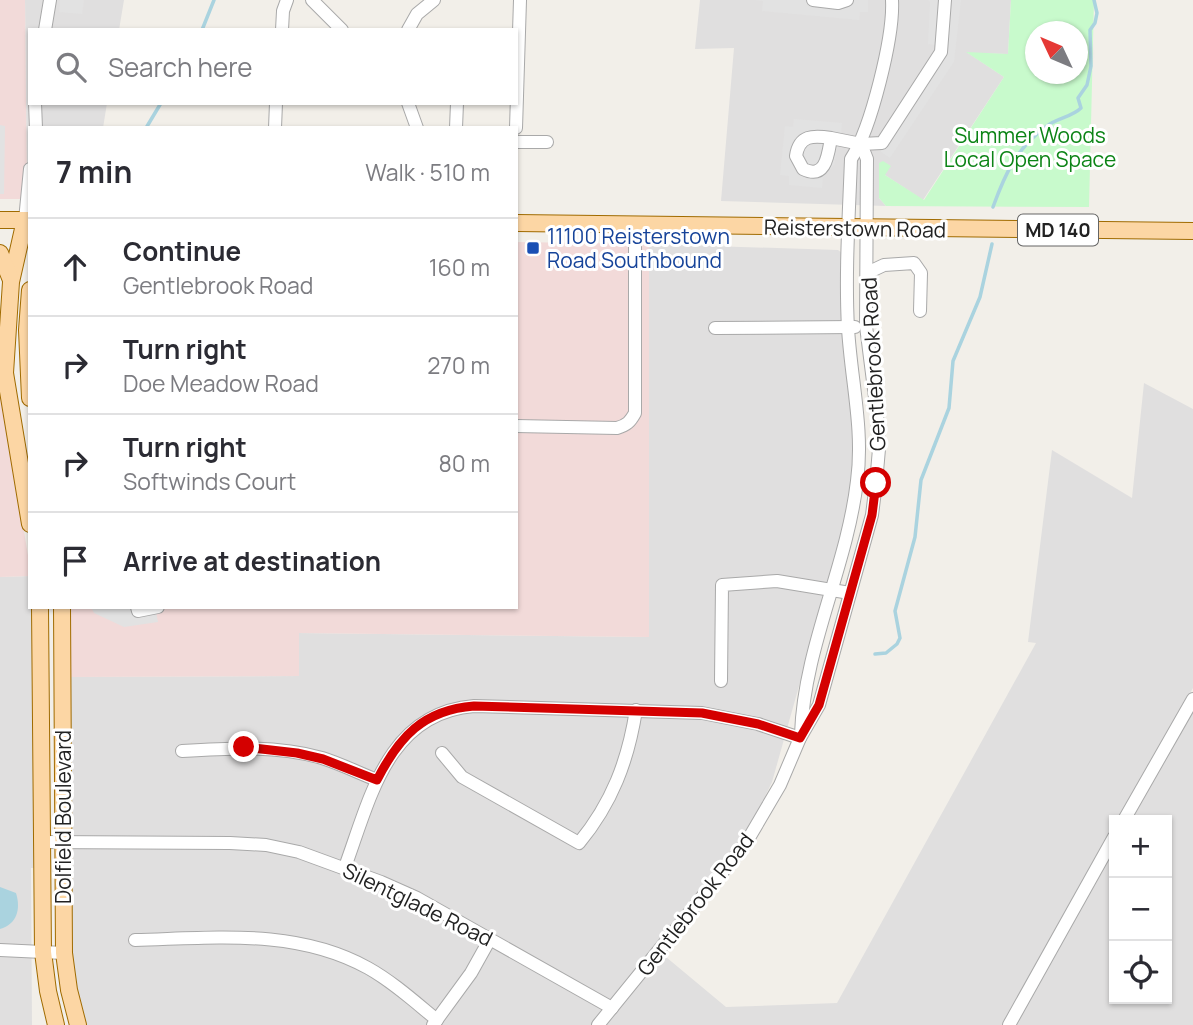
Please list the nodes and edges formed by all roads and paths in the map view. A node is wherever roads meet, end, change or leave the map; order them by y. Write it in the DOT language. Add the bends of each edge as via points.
graph roads {
  1 [pos="50,0"];
  2 [pos="287,0"];
  3 [pos="313,0"];
  4 [pos="434,0"];
  5 [pos="520,0"];
  6 [pos="813,0"];
  7 [pos="847,0"];
  8 [pos="892,0"];
  9 [pos="945,0"];
  10 [pos="45,28"];
  11 [pos="282,28"];
  12 [pos="340,28"];
  13 [pos="409,28"];
  14 [pos="518,43"];
  15 [pos="35,105"];
  16 [pos="276,105"];
  17 [pos="409,105"];
  18 [pos="457,105"];
  19 [pos="516,105"];
  20 [pos="36,126"];
  21 [pos="275,126"];
  22 [pos="416,126"];
  23 [pos="456,126"];
  24 [pos="516,126"];
  25 [pos="831,138"];
  26 [pos="518,142"];
  27 [pos="547,142"];
  28 [pos="861,144"];
  29 [pos="0,220"];
  30 [pos="28,220"];
  31 [pos="518,223"];
  32 [pos="635,224"];
  33 [pos="848,228"];
  34 [pos="865,229"];
  35 [pos="1193,231"];
  36 [pos="0,253"];
  37 [pos="867,272"];
  38 [pos="11,282"];
  39 [pos="920,311"];
  40 [pos="28,317"];
  41 [pos="866,326"];
  42 [pos="848,327"];
  43 [pos="715,328"];
  44 [pos="28,353"];
  45 [pos="518,426"];
  46 [pos="28,512"];
  47 [pos="831,589"];
  48 [pos="850,593"];
  49 [pos="40,609"];
  50 [pos="62,609"];
  51 [pos="721,681"];
  52 [pos="1193,699"];
  53 [pos="636,710"];
  54 [pos="800,738"];
  55 [pos="182,751"];
  56 [pos="443,753"];
  57 [pos="377,780"];
  58 [pos="1127,815"];
  59 [pos="42,842"];
  60 [pos="63,843"];
  61 [pos="1109,847"];
  62 [pos="345,867"];
  63 [pos="490,939"];
  64 [pos="135,940"];
  65 [pos="0,950"];
  66 [pos="43,952"];
  67 [pos="64,953"];
  68 [pos="612,1008"];
  69 [pos="435,1023"];
  70 [pos="56,1025"];
  71 [pos="78,1025"];
  72 [pos="598,1025"];
  73 [pos="1009,1025"];
  1 -- 10 [label="street"];
  2 -- 11 [label="street"];
  3 -- 12 [label="street"];
  4 -- 13 [label="street"];
  5 -- 14 [label="street"];
  6 -- 7 [label="street"];
  8 -- 28 [label="street, Gentlebrook Road" via="887,48"];
  9 -- 28 [label="street" via="941,52 882,142"];
  15 -- 20 [label="street"];
  16 -- 21 [label="street"];
  17 -- 22 [label="street"];
  18 -- 23 [label="street"];
  19 -- 24 [label="street"];
  25 -- 28 [label="street"];
  26 -- 27 [label="street"];
  28 -- 33 [label="street, Gentlebrook Road" via="851,159"];
  28 -- 34 [label="street, Gentlebrook Road" via="867,159"];
  29 -- 30 [label="main road"];
  30 -- 38 [label="main road"];
  31 -- 32 [label="main road, Reisterstown Road / MD 140"];
  32 -- 33 [label="main road, Reisterstown Road / MD 140"];
  32 -- 45 [label="street" via="635,413 631,421 617,428"];
  33 -- 34 [label="main road, Reisterstown Road / MD 140"];
  33 -- 42 [label="street, Gentlebrook Road"];
  34 -- 35 [label="main road, Reisterstown Road / MD 140"];
  34 -- 37 [label="street, Gentlebrook Road"];
  36 -- 38 [label="main road"];
  37 -- 39 [label="street" via="884,265 914,263 922,272"];
  37 -- 41 [label="street, Gentlebrook Road"];
  38 -- 46 [label="main road" via="5,373"];
  40 -- 44 [label="main road"];
  41 -- 42 [label="street"];
  41 -- 48 [label="street, Gentlebrook Road" via="878,449 872,515"];
  42 -- 43 [label="street"];
  42 -- 47 [label="street, Gentlebrook Road" via="860,448 852,513"];
  47 -- 48 [label="street"];
  47 -- 51 [label="street" via="777,581 722,585"];
  47 -- 54 [label="street, Gentlebrook Road" via="802,699"];
  48 -- 54 [label="street, Gentlebrook Road" via="819,705"];
  49 -- 59 [label="main road, Dolfield Boulevard"];
  50 -- 60 [label="main road, Dolfield Boulevard"];
  52 -- 58 [label="street"];
  53 -- 54 [label="street" via="728,717"];
  53 -- 56 [label="street" via="627,758 616,786 579,843 462,777"];
  53 -- 57 [label="street" via="474,706 444,711 404,738"];
  54 -- 68 [label="street, Gentlebrook Road" via="780,785 746,843"];
  55 -- 57 [label="street" via="244,747 297,753"];
  57 -- 62 [label="street"];
  59 -- 60 [label="street, Silentglade Road"];
  59 -- 66 [label="main road, Dolfield Boulevard"];
  60 -- 62 [label="street, Silentglade Road" via="266,845"];
  60 -- 67 [label="main road, Dolfield Boulevard"];
  61 -- 73 [label="street"];
  62 -- 63 [label="street, Silentglade Road" via="416,898"];
  63 -- 68 [label="street, Silentglade Road"];
  63 -- 69 [label="street"];
  64 -- 69 [label="street" via="254,938 320,947 387,980"];
  65 -- 66 [label="street"];
  66 -- 67 [label="street"];
  66 -- 70 [label="main road, Dolfield Boulevard"];
  67 -- 71 [label="main road, Dolfield Boulevard"];
  68 -- 72 [label="street, Gentlebrook Road"];
}
